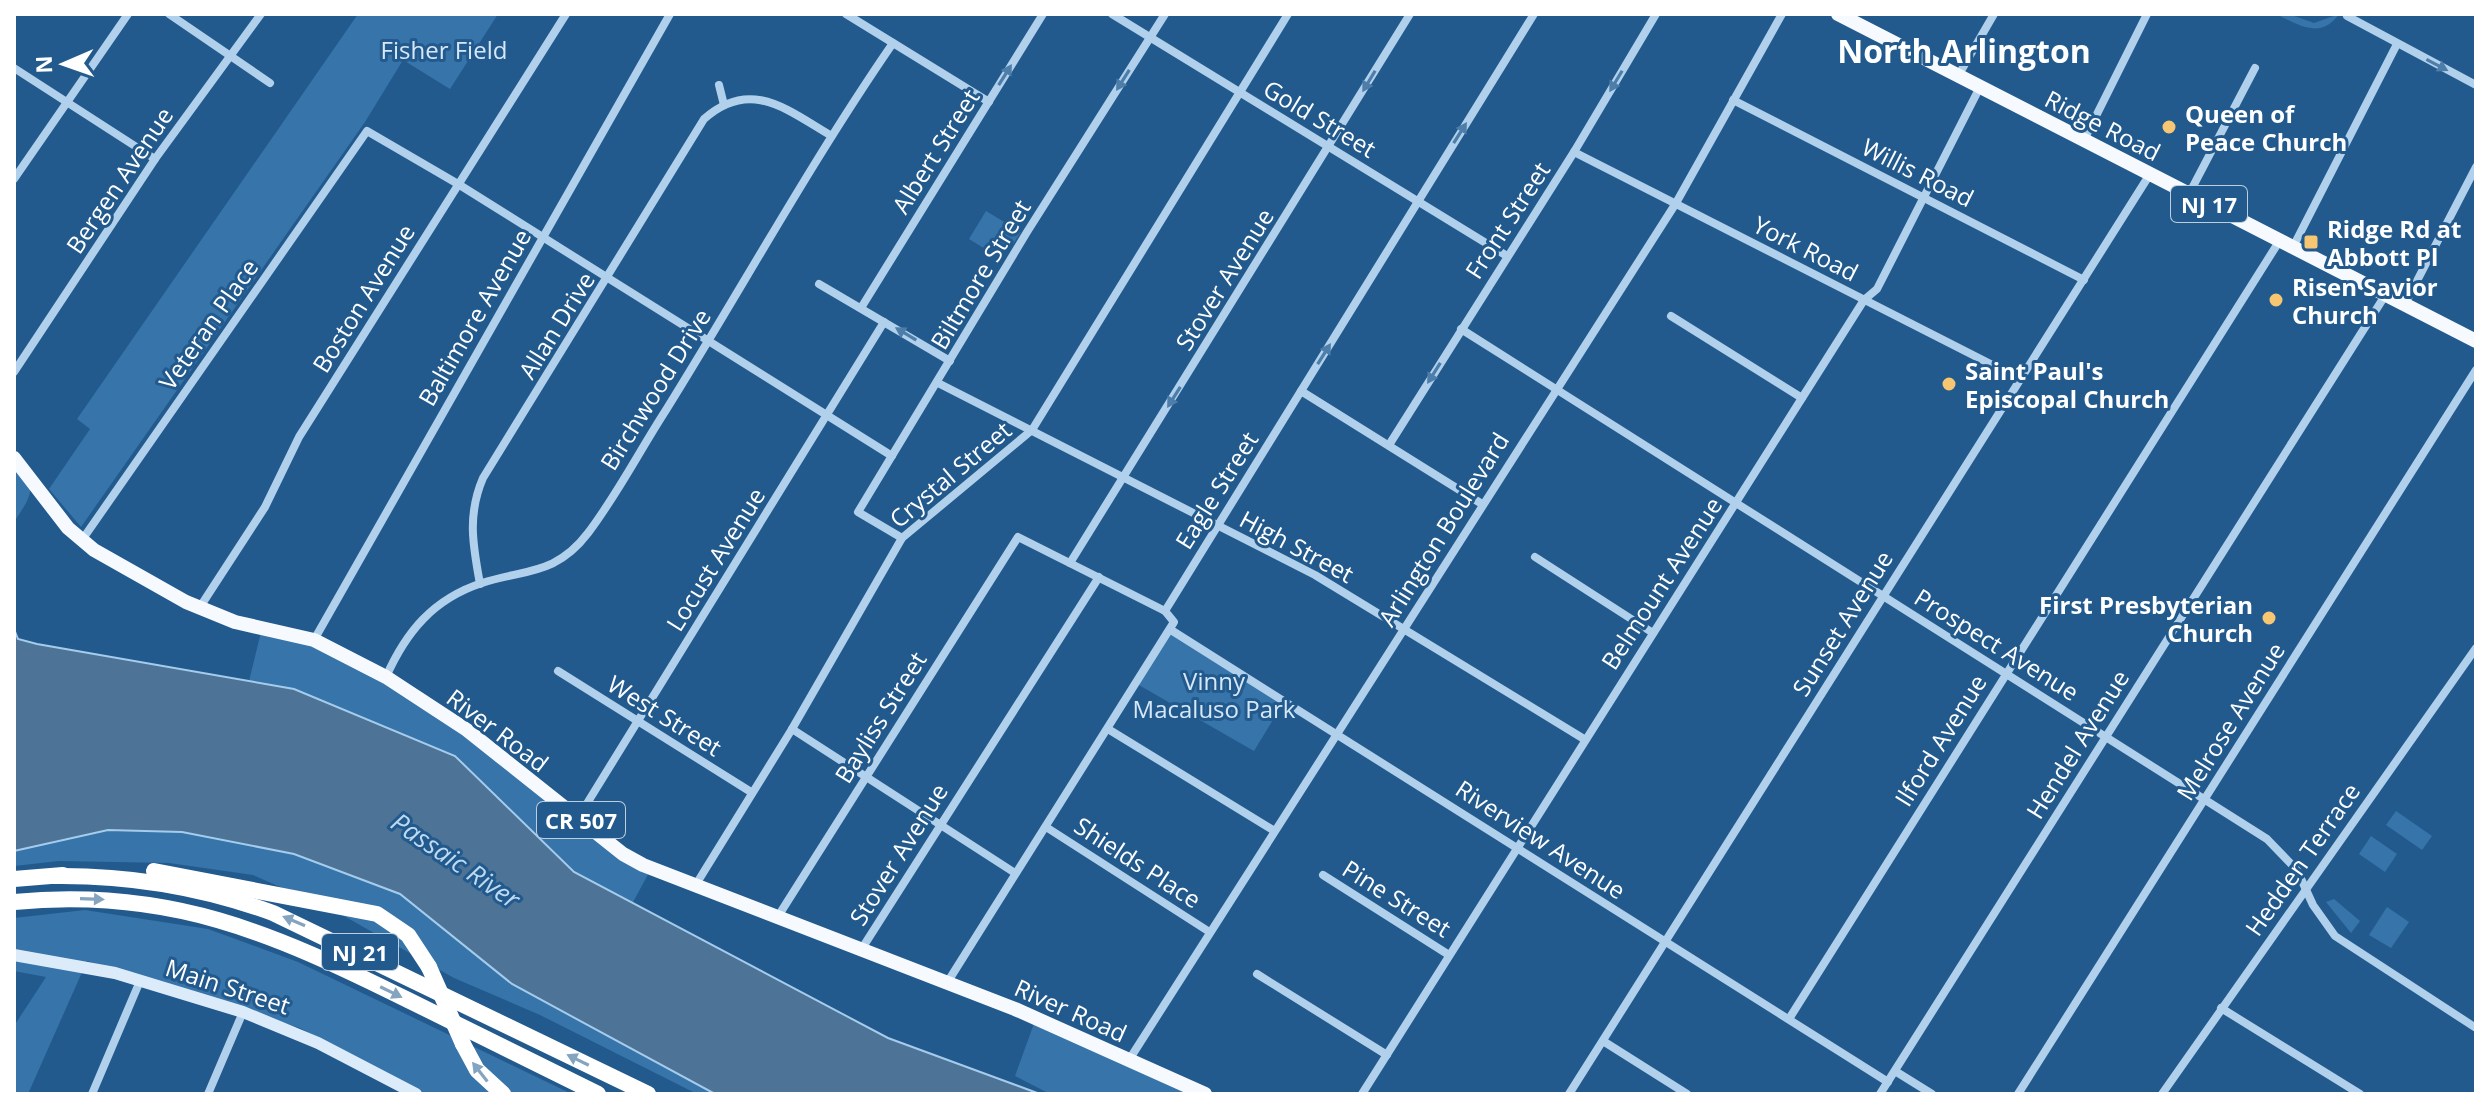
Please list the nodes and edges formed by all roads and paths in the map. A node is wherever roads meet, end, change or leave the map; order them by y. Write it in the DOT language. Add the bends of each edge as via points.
graph roads {
  1 [pos="128,14"];
  2 [pos="169,14"];
  3 [pos="261,14"];
  4 [pos="566,14"];
  5 [pos="670,14"];
  6 [pos="846,14"];
  7 [pos="1043,14"];
  8 [pos="1112,14"];
  9 [pos="1165,14"];
  10 [pos="1288,14"];
  11 [pos="1410,14"];
  12 [pos="1534,14"];
  13 [pos="1656,14"];
  14 [pos="1782,14"];
  15 [pos="1838,14"];
  16 [pos="1994,14"];
  17 [pos="2147,14"];
  18 [pos="2347,16"];
  19 [pos="1151,37"];
  20 [pos="893,43"];
  21 [pos="2397,44"];
  22 [pos="230,56"];
  23 [pos="14,68"];
  24 [pos="2255,68"];
  25 [pos="1958,76"];
  26 [pos="270,83"];
  27 [pos="719,85"];
  28 [pos="2476,85"];
  29 [pos="1980,87"];
  30 [pos="1240,93"];
  31 [pos="1733,100"];
  32 [pos="66,102"];
  33 [pos="989,102"];
  34 [pos="724,105"];
  35 [pos="830,135"];
  36 [pos="2084,140"];
  37 [pos="1329,147"];
  38 [pos="1574,152"];
  39 [pos="155,159"];
  40 [pos="2476,167"];
  41 [pos="2150,174"];
  42 [pos="14,179"];
  43 [pos="458,184"];
  44 [pos="2189,194"];
  45 [pos="1924,198"];
  46 [pos="1418,202"];
  47 [pos="1676,203"];
  48 [pos="542,238"];
  49 [pos="2287,244"];
  50 [pos="1507,256"];
  51 [pos="609,279"];
  52 [pos="2084,280"];
  53 [pos="819,284"];
  54 [pos="2386,294"];
  55 [pos="1864,300"];
  56 [pos="2405,304"];
  57 [pos="861,308"];
  58 [pos="1671,316"];
  59 [pos="884,322"];
  60 [pos="1461,329"];
  61 [pos="709,341"];
  62 [pos="2476,341"];
  63 [pos="950,361"];
  64 [pos="2476,370"];
  65 [pos="14,372"];
  66 [pos="2020,379"];
  67 [pos="938,383"];
  68 [pos="1556,388"];
  69 [pos="1301,391"];
  70 [pos="1802,398"];
  71 [pos="828,414"];
  72 [pos="1032,430"];
  73 [pos="1389,445"];
  74 [pos="892,456"];
  75 [pos="14,458"];
  76 [pos="1125,477"];
  77 [pos="1482,504"];
  78 [pos="1736,504"];
  79 [pos="1217,527"];
  80 [pos="902,538"];
  81 [pos="82,540"];
  82 [pos="1535,557"];
  83 [pos="1070,563"];
  84 [pos="1099,577"];
  85 [pos="480,584"];
  86 [pos="1882,596"];
  87 [pos="200,607"];
  88 [pos="1165,611"];
  89 [pos="1403,629"];
  90 [pos="1171,630"];
  91 [pos="1653,633"];
  92 [pos="314,640"];
  93 [pos="2476,648"];
  94 [pos="558,671"];
  95 [pos="2006,673"];
  96 [pos="386,677"];
  97 [pos="637,721"];
  98 [pos="792,729"];
  99 [pos="1108,729"];
  100 [pos="1336,732"];
  101 [pos="2106,736"];
  102 [pos="1584,739"];
  103 [pos="866,777"];
  104 [pos="751,792"];
  105 [pos="2205,799"];
  106 [pos="578,818"];
  107 [pos="940,824"];
  108 [pos="1046,827"];
  109 [pos="1273,830"];
  110 [pos="1517,847"];
  111 [pos="1015,873"];
  112 [pos="1323,875"];
  113 [pos="53,876"];
  114 [pos="14,879"];
  115 [pos="695,886"];
  116 [pos="2305,889"];
  117 [pos="14,902"];
  118 [pos="776,918"];
  119 [pos="1208,931"];
  120 [pos="1664,942"];
  121 [pos="861,950"];
  122 [pos="14,955"];
  123 [pos="1449,955"];
  124 [pos="1257,974"];
  125 [pos="140,981"];
  126 [pos="947,983"];
  127 [pos="2221,1008"];
  128 [pos="243,1012"];
  129 [pos="1789,1019"];
  130 [pos="2476,1028"];
  131 [pos="1603,1041"];
  132 [pos="1387,1055"];
  133 [pos="1129,1060"];
  134 [pos="1895,1071"];
  135 [pos="1888,1082"];
  136 [pos="92,1094"];
  137 [pos="208,1094"];
  138 [pos="416,1094"];
  139 [pos="503,1094"];
  140 [pos="598,1094"];
  141 [pos="648,1094"];
  142 [pos="1205,1094"];
  143 [pos="1362,1094"];
  144 [pos="1569,1094"];
  145 [pos="1687,1094"];
  146 [pos="1880,1094"];
  147 [pos="1932,1094"];
  148 [pos="2018,1094"];
  149 [pos="2162,1094"];
  150 [pos="2360,1094"];
  1 -- 32 [label="street"];
  2 -- 22 [label="street"];
  3 -- 22 [label="street, Bergen Avenue"];
  4 -- 43 [label="street, Boston Avenue"];
  5 -- 48 [label="street, Baltimore Avenue"];
  6 -- 20 [label="street"];
  33 -- 7 [label="street, Albert Street, one-way"];
  8 -- 19 [label="street, Gold Street"];
  9 -- 19 [label="street, Biltmore Street"];
  10 -- 30 [label="street, Crystal Street"];
  11 -- 37 [label="street, Stover Avenue, one-way"];
  46 -- 12 [label="street, Eagle Street, one-way"];
  13 -- 38 [label="street, Front Street, one-way"];
  14 -- 31 [label="street, Arlington Boulevard"];
  15 -- 25 [label="main road, Ridge Road / NJ 17"];
  16 -- 25 [label="street"];
  17 -- 36 [label="street"];
  18 -- 21 [label="street"];
  19 -- 30 [label="street, Gold Street"];
  19 -- 63 [label="street, Biltmore Street, one-way"];
  20 -- 33 [label="street"];
  20 -- 35 [label="street, Birchwood Drive"];
  21 -- 28 [label="street, one-way"];
  21 -- 49 [label="street, Ilford Avenue"];
  22 -- 26 [label="street"];
  22 -- 39 [label="street, Bergen Avenue"];
  23 -- 32 [label="street"];
  24 -- 44 [label="street"];
  25 -- 29 [label="main road, Ridge Road / NJ 17"];
  27 -- 34 [label="street"];
  29 -- 36 [label="main road, Ridge Road / NJ 17"];
  29 -- 45 [label="street, Belmount Avenue"];
  30 -- 37 [label="street, Gold Street"];
  30 -- 72 [label="street, Crystal Street"];
  31 -- 45 [label="street, Willis Road"];
  31 -- 47 [label="street, Arlington Boulevard"];
  32 -- 39 [label="street"];
  32 -- 42 [label="street"];
  33 -- 57 [label="street, Albert Street"];
  34 -- 35 [label="street" via="765,100"];
  34 -- 51 [label="street, Allan Drive" via="695,131"];
  35 -- 61 [label="street, Birchwood Drive"];
  36 -- 41 [label="main road, Ridge Road / NJ 17"];
  37 -- 46 [label="street, Gold Street"];
  37 -- 76 [label="street, Stover Avenue, one-way"];
  38 -- 47 [label="street, York Road"];
  38 -- 50 [label="street, Front Street"];
  39 -- 65 [label="street, Bergen Avenue"];
  40 -- 56 [label="street"];
  41 -- 44 [label="main road, Ridge Road / NJ 17"];
  41 -- 52 [label="street, Sunset Avenue"];
  43 -- 48 [label="street"];
  43 -- 81 [label="street, Veteran Place" via="367,131"];
  43 -- 87 [label="street, Boston Avenue" via="299,437 265,507"];
  44 -- 49 [label="main road, Ridge Road / NJ 17"];
  45 -- 52 [label="street, Willis Road"];
  45 -- 55 [label="street, Belmount Avenue" via="1877,289"];
  46 -- 50 [label="street, Gold Street"];
  69 -- 46 [label="street, Eagle Street, one-way"];
  47 -- 55 [label="street, York Road"];
  47 -- 68 [label="street, Arlington Boulevard"];
  48 -- 51 [label="street"];
  48 -- 92 [label="street, Baltimore Avenue"];
  49 -- 54 [label="main road, Ridge Road / NJ 17"];
  49 -- 95 [label="street, Ilford Avenue"];
  50 -- 60 [label="street, Front Street"];
  51 -- 61 [label="street"];
  51 -- 85 [label="street, Allan Drive" via="477,492 472,531"];
  52 -- 66 [label="street, Sunset Avenue"];
  53 -- 57 [label="street"];
  54 -- 56 [label="main road, Ridge Road / NJ 17"];
  54 -- 101 [label="street, Hendel Avenue"];
  55 -- 66 [label="street, York Road"];
  55 -- 70 [label="street, Belmount Avenue"];
  56 -- 62 [label="main road, Ridge Road / NJ 17"];
  57 -- 59 [label="street"];
  58 -- 70 [label="street"];
  63 -- 59 [label="street, one-way"];
  59 -- 71 [label="street, Locust Avenue"];
  60 -- 68 [label="street, Prospect Avenue"];
  60 -- 73 [label="street, Front Street, one-way"];
  61 -- 71 [label="street"];
  61 -- 85 [label="street, Birchwood Drive" via="588,534 549,567"];
  63 -- 67 [label="street, Biltmore Street"];
  64 -- 105 [label="street, Melrose Avenue"];
  66 -- 86 [label="street, Sunset Avenue"];
  67 -- 72 [label="street, High Street"];
  67 -- 74 [label="street, Biltmore Street"];
  68 -- 77 [label="street, Arlington Boulevard"];
  68 -- 78 [label="street, Prospect Avenue"];
  69 -- 73 [label="street"];
  69 -- 79 [label="street, Eagle Street"];
  70 -- 78 [label="street, Belmount Avenue"];
  71 -- 74 [label="street"];
  71 -- 97 [label="street, Locust Avenue"];
  72 -- 76 [label="street, High Street"];
  72 -- 80 [label="street, Crystal Street"];
  73 -- 77 [label="street"];
  74 -- 80 [label="street, Biltmore Street" via="858,512"];
  75 -- 81 [label="main road, River Road / CR 507"];
  76 -- 79 [label="street, High Street"];
  76 -- 83 [label="street, Stover Avenue"];
  77 -- 89 [label="street, Arlington Boulevard"];
  78 -- 86 [label="street, Prospect Avenue"];
  78 -- 91 [label="street, Belmount Avenue"];
  79 -- 88 [label="street, Eagle Street"];
  79 -- 89 [label="street, High Street" via="1315,575"];
  80 -- 98 [label="street, Crystal Street"];
  81 -- 87 [label="main road, River Road / CR 507"];
  82 -- 91 [label="street"];
  83 -- 84 [label="street"];
  83 -- 103 [label="street, Bayliss Street" via="1018,537"];
  84 -- 88 [label="street"];
  84 -- 107 [label="street, Stover Avenue"];
  85 -- 96 [label="street, Birchwood Drive" via="424,616 401,643"];
  86 -- 95 [label="street, Prospect Avenue"];
  86 -- 120 [label="street, Sunset Avenue"];
  87 -- 92 [label="main road, River Road / CR 507" via="235,622"];
  88 -- 90 [label="street" via="1172,615"];
  89 -- 100 [label="street, Arlington Boulevard"];
  89 -- 102 [label="street, High Street"];
  90 -- 99 [label="street"];
  90 -- 100 [label="street, Riverview Avenue"];
  91 -- 102 [label="street, Belmount Avenue"];
  92 -- 96 [label="main road, River Road / CR 507"];
  93 -- 116 [label="street, Hedden Terrace"];
  94 -- 97 [label="street, West Street"];
  95 -- 101 [label="street, Prospect Avenue"];
  95 -- 129 [label="street, Ilford Avenue"];
  96 -- 106 [label="main road, River Road / CR 507" via="467,730"];
  97 -- 104 [label="street, West Street"];
  97 -- 106 [label="street, Locust Avenue"];
  98 -- 103 [label="street"];
  98 -- 104 [label="street, Crystal Street"];
  99 -- 108 [label="street"];
  99 -- 109 [label="street"];
  100 -- 109 [label="street, Arlington Boulevard"];
  100 -- 110 [label="street, Riverview Avenue"];
  101 -- 105 [label="street, Prospect Avenue"];
  101 -- 134 [label="street, Hendel Avenue"];
  102 -- 110 [label="street, Belmount Avenue"];
  103 -- 107 [label="street"];
  103 -- 118 [label="street, Bayliss Street"];
  104 -- 115 [label="street, Crystal Street"];
  105 -- 116 [label="street, Prospect Avenue" via="2285,855"];
  105 -- 148 [label="street, Melrose Avenue"];
  106 -- 115 [label="main road, River Road / CR 507" via="623,854"];
  107 -- 111 [label="street"];
  107 -- 121 [label="street, Stover Avenue"];
  108 -- 111 [label="street"];
  108 -- 119 [label="street, Shields Place"];
  109 -- 119 [label="street, Arlington Boulevard"];
  110 -- 120 [label="street, Riverview Avenue"];
  110 -- 123 [label="street, Belmount Avenue"];
  111 -- 126 [label="street"];
  112 -- 123 [label="street, Pine Street"];
  113 -- 114 [label="highway, NJ 21"];
  139 -- 113 [label="highway, one-way, bridge" via="477,1070 416,944 399,927 364,910 156,872"];
  141 -- 113 [label="highway, NJ 21, one-way" via="273,913 164,883"];
  115 -- 118 [label="main road, River Road / CR 507"];
  116 -- 127 [label="street, Hedden Terrace"];
  116 -- 130 [label="street, Prospect Avenue" via="2322,920 2350,949"];
  117 -- 140 [label="highway, NJ 21, one-way" via="134,902 240,925 318,956"];
  118 -- 121 [label="main road, River Road / CR 507"];
  119 -- 133 [label="street, Arlington Boulevard"];
  120 -- 129 [label="street, Riverview Avenue"];
  120 -- 131 [label="street, Sunset Avenue"];
  121 -- 126 [label="main road, River Road / CR 507"];
  122 -- 125 [label="street, Main Street" via="68,962"];
  123 -- 132 [label="street, Belmount Avenue"];
  124 -- 132 [label="street"];
  125 -- 128 [label="street, Main Street"];
  125 -- 136 [label="street"];
  126 -- 133 [label="main road, River Road / CR 507"];
  127 -- 149 [label="street, Hedden Terrace"];
  127 -- 150 [label="street"];
  128 -- 137 [label="street"];
  128 -- 138 [label="street, Main Street" via="318,1043"];
  129 -- 135 [label="street, Riverview Avenue"];
  131 -- 144 [label="street, Sunset Avenue"];
  131 -- 145 [label="street"];
  132 -- 143 [label="street, Belmount Avenue"];
  133 -- 142 [label="main road, River Road / CR 507"];
  134 -- 135 [label="street, Hendel Avenue"];
  134 -- 147 [label="street"];
  135 -- 146 [label="street, Hendel Avenue"];
}
